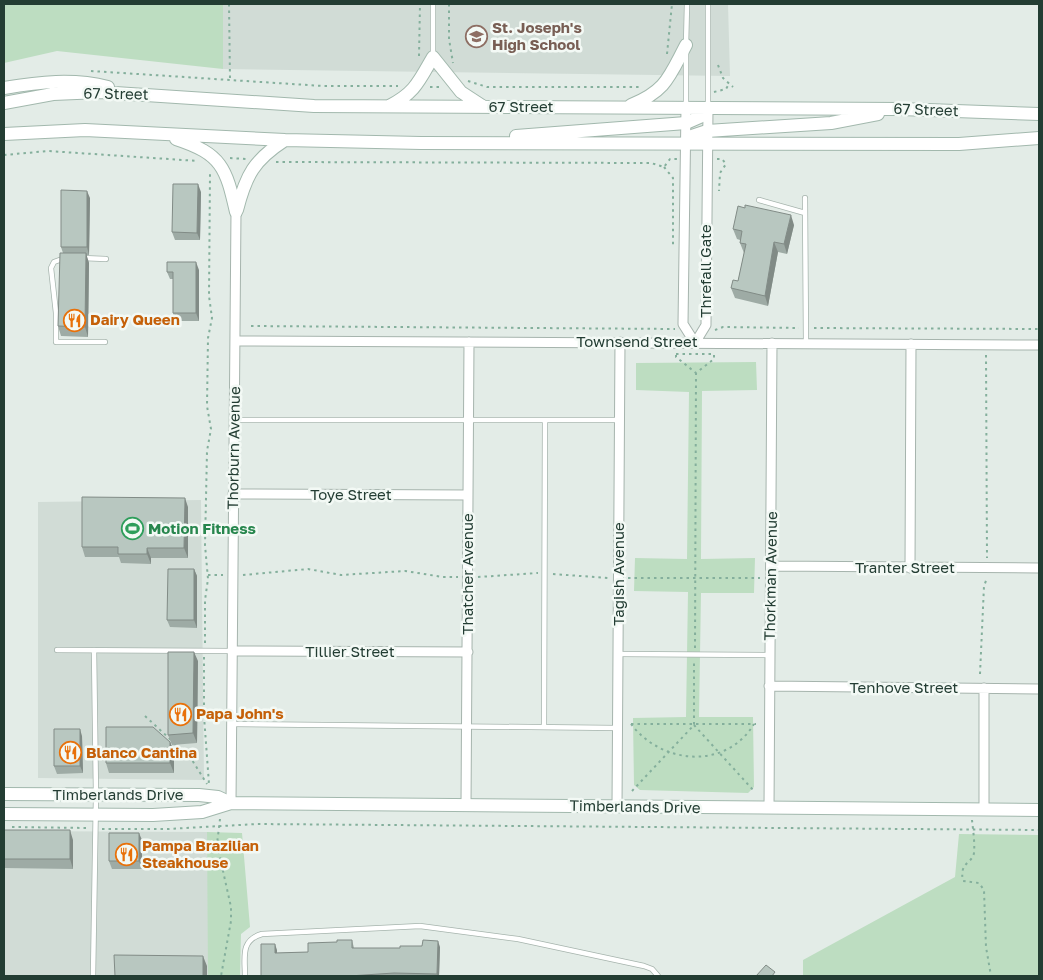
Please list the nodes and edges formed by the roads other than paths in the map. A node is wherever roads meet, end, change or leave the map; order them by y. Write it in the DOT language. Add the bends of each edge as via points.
graph roads {
  1 [pos="433,4"];
  2 [pos="687,4"];
  3 [pos="708,4"];
  4 [pos="686,45"];
  5 [pos="433,57"];
  6 [pos="4,88"];
  7 [pos="130,92"];
  8 [pos="4,103"];
  9 [pos="484,107"];
  10 [pos="385,108"];
  11 [pos="624,108"];
  12 [pos="686,108"];
  13 [pos="708,108"];
  14 [pos="900,109"];
  15 [pos="1039,114"];
  16 [pos="686,123"];
  17 [pos="4,134"];
  18 [pos="162,134"];
  19 [pos="707,137"];
  20 [pos="1039,138"];
  21 [pos="285,140"];
  22 [pos="420,143"];
  23 [pos="685,143"];
  24 [pos="805,198"];
  25 [pos="759,200"];
  26 [pos="236,212"];
  27 [pos="805,213"];
  28 [pos="69,258"];
  29 [pos="78,258"];
  30 [pos="106,259"];
  31 [pos="235,341"];
  32 [pos="105,342"];
  33 [pos="469,342"];
  34 [pos="620,342"];
  35 [pos="695,342"];
  36 [pos="772,343"];
  37 [pos="806,343"];
  38 [pos="910,344"];
  39 [pos="1039,345"];
  40 [pos="234,420"];
  41 [pos="469,420"];
  42 [pos="545,420"];
  43 [pos="620,420"];
  44 [pos="233,494"];
  45 [pos="468,495"];
  46 [pos="771,566"];
  47 [pos="910,568"];
  48 [pos="1039,568"];
  49 [pos="57,650"];
  50 [pos="94,650"];
  51 [pos="232,651"];
  52 [pos="468,652"];
  53 [pos="619,654"];
  54 [pos="770,655"];
  55 [pos="770,686"];
  56 [pos="984,688"];
  57 [pos="1039,689"];
  58 [pos="231,724"];
  59 [pos="467,727"];
  60 [pos="544,727"];
  61 [pos="619,728"];
  62 [pos="4,794"];
  63 [pos="96,795"];
  64 [pos="231,803"];
  65 [pos="466,805"];
  66 [pos="617,806"];
  67 [pos="768,808"];
  68 [pos="984,810"];
  69 [pos="1039,810"];
  70 [pos="4,814"];
  71 [pos="96,815"];
  72 [pos="93,976"];
  73 [pos="245,976"];
  74 [pos="658,976"];
  1 -- 5 [label="lane"];
  2 -- 4 [label="lane"];
  3 -- 13 [label="lane"];
  4 -- 11 [label="main road" via="661,89 651,97"];
  4 -- 12 [label="lane"];
  5 -- 9 [label="main road" via="456,86"];
  5 -- 10 [label="main road" via="412,92"];
  6 -- 7 [label="main road" via="70,81"];
  7 -- 8 [label="main road, 67 Street" via="53,94"];
  7 -- 10 [label="main road, 67 Street" via="304,106"];
  9 -- 10 [label="main road, 67 Street"];
  9 -- 11 [label="main road, 67 Street"];
  11 -- 12 [label="main road, 67 Street"];
  12 -- 13 [label="main road, 67 Street"];
  12 -- 16 [label="street, Threfall Gate"];
  13 -- 14 [label="main road, 67 Street"];
  13 -- 16 [label="main road" via="702,116"];
  13 -- 19 [label="street, Threfall Gate"];
  14 -- 15 [label="main road, 67 Street"];
  14 -- 19 [label="main road" via="831,123"];
  16 -- 22 [label="main road"];
  16 -- 23 [label="street, Threfall Gate"];
  17 -- 18 [label="main road" via="85,130"];
  18 -- 21 [label="main road"];
  18 -- 26 [label="main road" via="206,151 222,166"];
  19 -- 20 [label="main road" via="958,144"];
  19 -- 23 [label="main road" via="692,136"];
  19 -- 35 [label="street, Threfall Gate" via="706,325"];
  21 -- 22 [label="main road"];
  21 -- 26 [label="main road" via="270,149 245,180"];
  22 -- 23 [label="main road"];
  23 -- 35 [label="street, Threfall Gate" via="683,324"];
  24 -- 27 [label="lane"];
  25 -- 27 [label="lane"];
  26 -- 31 [label="street, Thorburn Avenue"];
  27 -- 37 [label="lane"];
  28 -- 32 [label="lane" via="60,258 50,268 56,342"];
  29 -- 30 [label="lane"];
  31 -- 33 [label="street, Townsend Street"];
  31 -- 40 [label="street, Thorburn Avenue"];
  33 -- 34 [label="street, Townsend Street"];
  33 -- 41 [label="street, Thatcher Avenue"];
  34 -- 35 [label="street, Townsend Street"];
  34 -- 43 [label="street, Tagish Avenue"];
  35 -- 36 [label="street, Townsend Street"];
  36 -- 37 [label="street, Townsend Street"];
  36 -- 46 [label="street, Thorkman Avenue"];
  37 -- 38 [label="street, Townsend Street"];
  38 -- 39 [label="street, Townsend Street"];
  38 -- 47 [label="street"];
  40 -- 41 [label="lane"];
  40 -- 44 [label="street, Thorburn Avenue"];
  41 -- 42 [label="lane"];
  41 -- 45 [label="street, Thatcher Avenue"];
  42 -- 43 [label="lane"];
  42 -- 60 [label="lane"];
  43 -- 53 [label="street, Tagish Avenue"];
  44 -- 45 [label="street, Toye Street"];
  44 -- 51 [label="street, Thorburn Avenue"];
  45 -- 52 [label="street, Thatcher Avenue"];
  46 -- 47 [label="street, Tranter Street"];
  46 -- 54 [label="street, Thorkman Avenue"];
  47 -- 48 [label="street, Tranter Street"];
  49 -- 50 [label="lane"];
  50 -- 51 [label="lane"];
  50 -- 63 [label="lane"];
  51 -- 52 [label="street, Tillier Street"];
  51 -- 58 [label="street, Thorburn Avenue"];
  52 -- 59 [label="street, Thatcher Avenue"];
  53 -- 54 [label="lane"];
  53 -- 61 [label="street, Tagish Avenue"];
  54 -- 55 [label="street, Thorkman Avenue"];
  55 -- 56 [label="street, Tenhove Street"];
  55 -- 67 [label="street, Thorkman Avenue"];
  56 -- 57 [label="street, Tenhove Street"];
  56 -- 68 [label="street"];
  58 -- 59 [label="lane"];
  58 -- 64 [label="street, Thorburn Avenue"];
  59 -- 60 [label="lane"];
  59 -- 65 [label="street, Thatcher Avenue"];
  60 -- 61 [label="lane"];
  61 -- 66 [label="street, Tagish Avenue"];
  62 -- 63 [label="main road, Timberlands Drive"];
  63 -- 64 [label="main road, Timberlands Drive" via="199,795 218,797"];
  63 -- 71 [label="lane"];
  64 -- 65 [label="main road, Timberlands Drive"];
  64 -- 71 [label="main road, Timberlands Drive" via="202,812"];
  65 -- 66 [label="main road, Timberlands Drive"];
  66 -- 67 [label="main road, Timberlands Drive"];
  67 -- 68 [label="main road, Timberlands Drive"];
  68 -- 69 [label="main road, Timberlands Drive"];
  70 -- 71 [label="main road, Timberlands Drive"];
  71 -- 72 [label="lane"];
  73 -- 74 [label="lane" via="245,946 249,940 262,934 420,926 538,944 644,966"];
}
